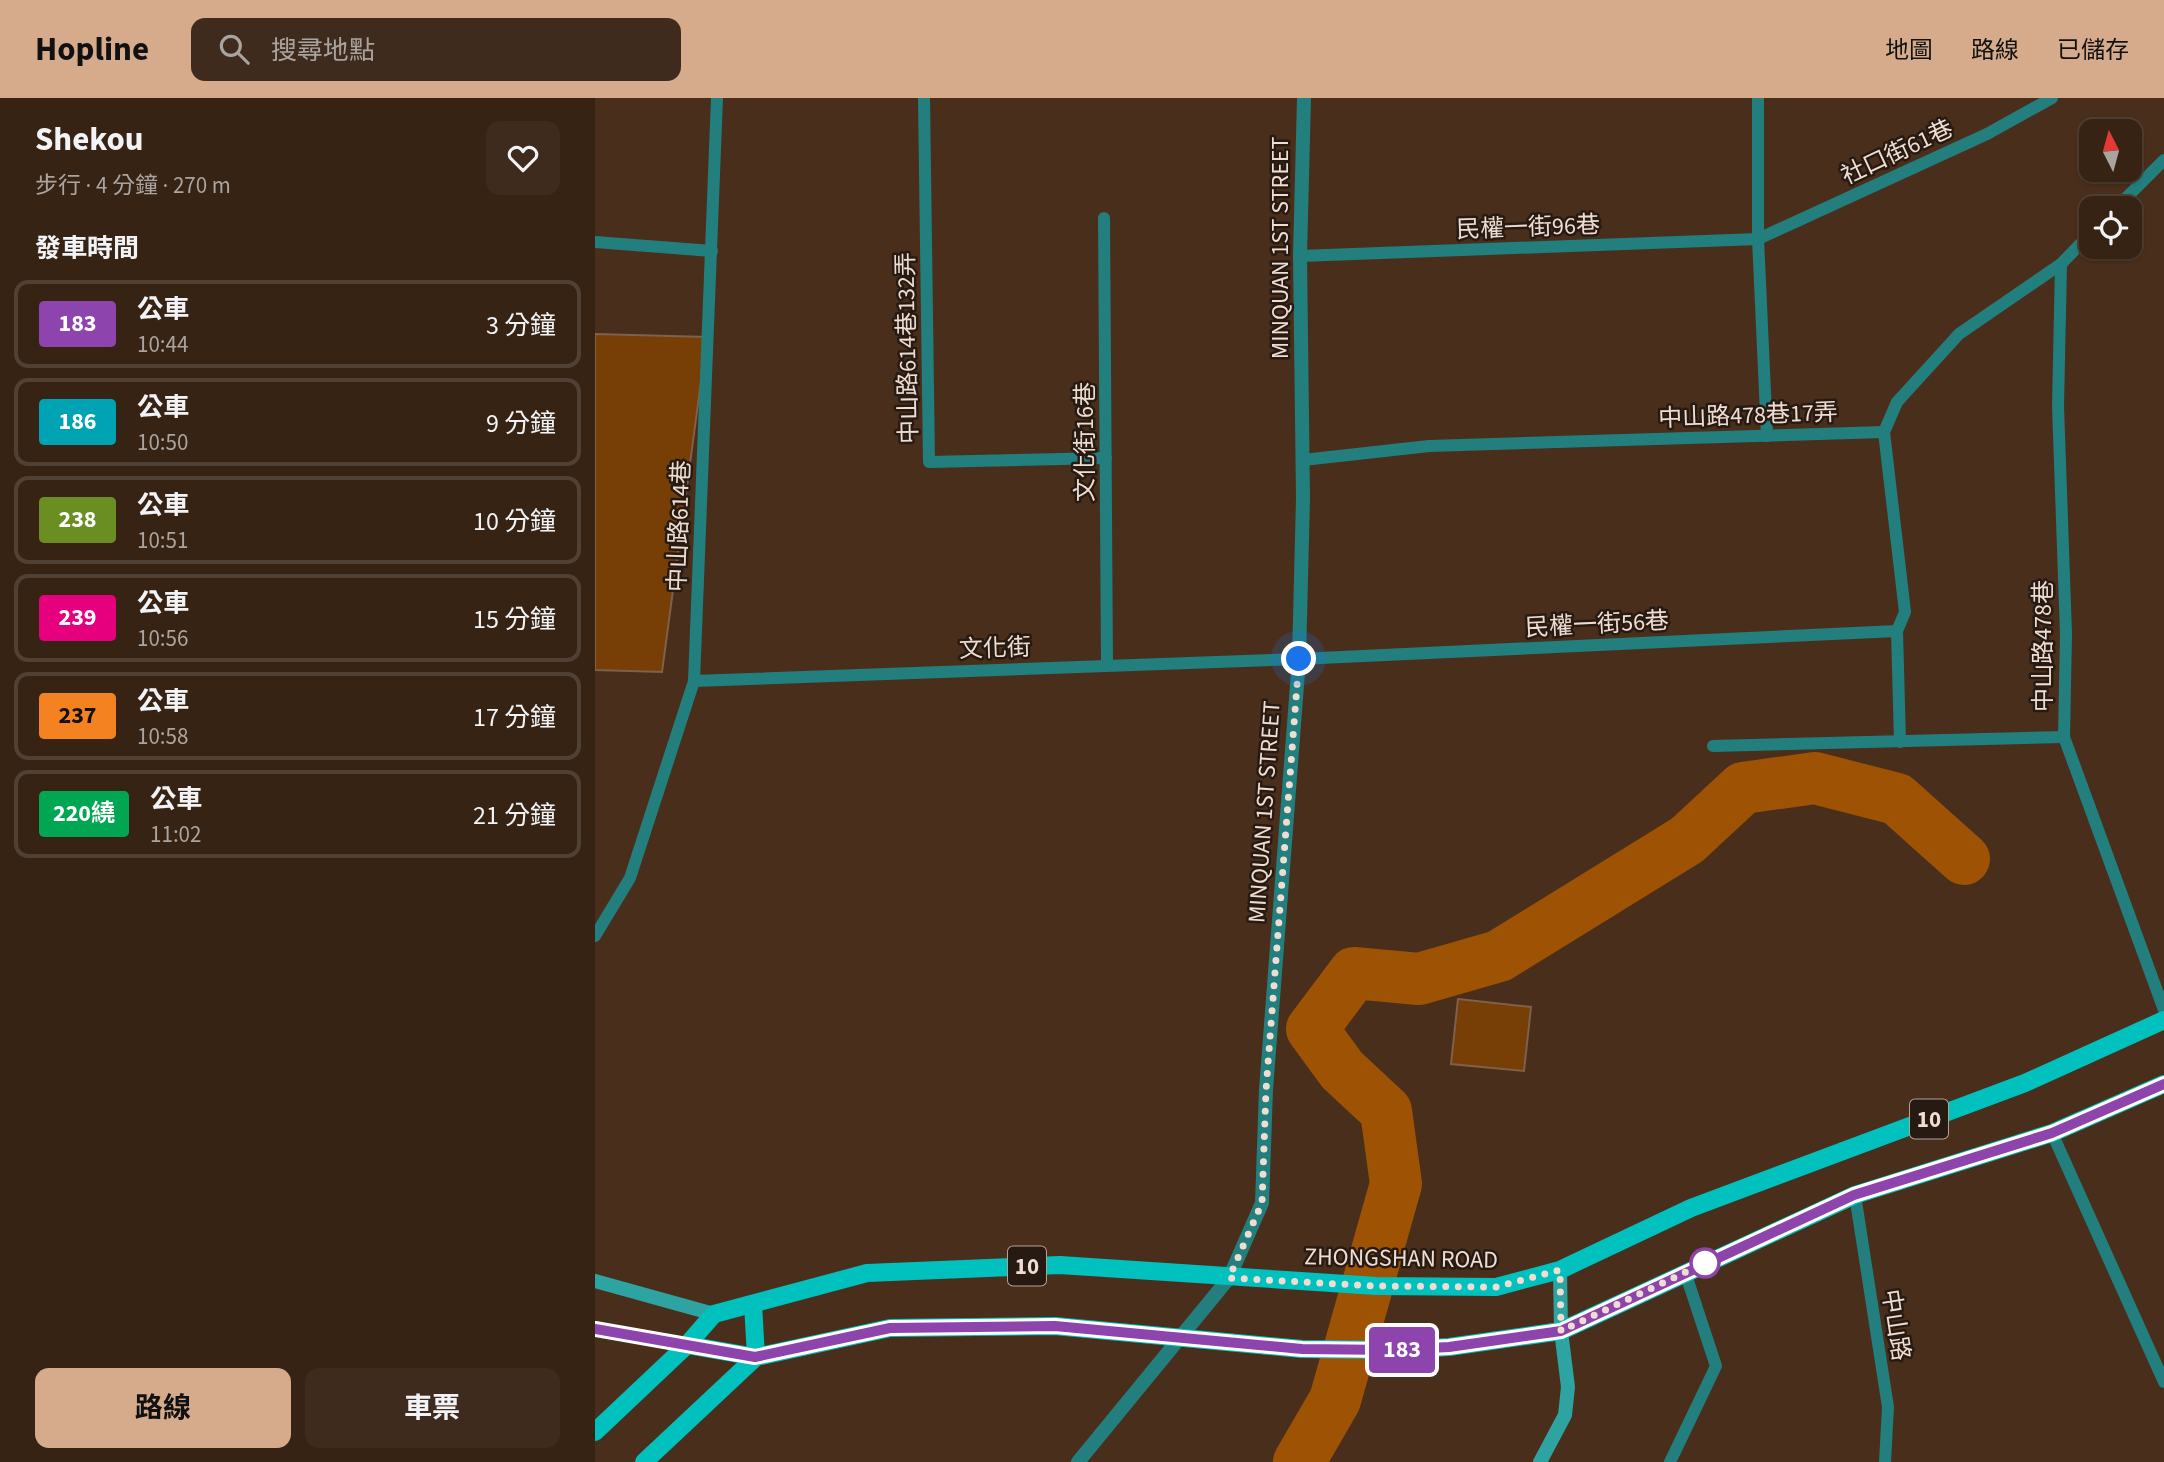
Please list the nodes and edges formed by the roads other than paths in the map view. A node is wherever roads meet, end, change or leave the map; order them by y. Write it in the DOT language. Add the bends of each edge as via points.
graph roads {
  1 [pos="717,98"];
  2 [pos="924,98"];
  3 [pos="1304,98"];
  4 [pos="1758,98"];
  5 [pos="2052,98"];
  6 [pos="2164,160"];
  7 [pos="2128,196"];
  8 [pos="1104,218"];
  9 [pos="1758,239"];
  10 [pos="595,242"];
  11 [pos="2079,245"];
  12 [pos="712,251"];
  13 [pos="1300,256"];
  14 [pos="2061,264"];
  15 [pos="1884,432"];
  16 [pos="1767,436"];
  17 [pos="1106,458"];
  18 [pos="1303,460"];
  19 [pos="1897,631"];
  20 [pos="1299,659"];
  21 [pos="1107,665"];
  22 [pos="694,681"];
  23 [pos="2064,737"];
  24 [pos="1900,742"];
  25 [pos="1713,746"];
  26 [pos="595,936"];
  27 [pos="2164,1010"];
  28 [pos="2164,1020"];
  29 [pos="2164,1084"];
  30 [pos="2052,1133"];
  31 [pos="1854,1195"];
  32 [pos="1560,1270"];
  33 [pos="1685,1272"];
  34 [pos="1229,1278"];
  35 [pos="595,1281"];
  36 [pos="753,1304"];
  37 [pos="714,1314"];
  38 [pos="595,1329"];
  39 [pos="1561,1331"];
  40 [pos="1180,1338"];
  41 [pos="687,1345"];
  42 [pos="755,1357"];
  43 [pos="2161,1368"];
  44 [pos="2164,1382"];
  45 [pos="595,1432"];
  46 [pos="644,1462"];
  47 [pos="1078,1462"];
  48 [pos="1540,1462"];
  49 [pos="1670,1462"];
  50 [pos="1885,1462"];
  1 -- 12 [label="lane, 中山路614巷"];
  2 -- 17 [label="lane, 中山路614巷132弄" via="929,462"];
  3 -- 13 [label="street, MINQUAN 1ST STREET"];
  4 -- 9 [label="lane"];
  5 -- 9 [label="lane, 社口街61巷" via="1987,134"];
  6 -- 7 [label="lane"];
  8 -- 17 [label="lane, 文化街16巷"];
  9 -- 13 [label="lane, 民權一街96巷"];
  9 -- 16 [label="lane"];
  10 -- 12 [label="lane"];
  11 -- 14 [label="lane"];
  12 -- 22 [label="lane, 中山路614巷"];
  13 -- 18 [label="street, MINQUAN 1ST STREET"];
  14 -- 15 [label="lane" via="1959,334 1897,402"];
  14 -- 23 [label="lane, 中山路478巷" via="2058,406 2066,634"];
  15 -- 16 [label="lane, 中山路478巷17弄"];
  15 -- 19 [label="lane" via="1905,611"];
  16 -- 18 [label="lane, 中山路478巷17弄" via="1429,446"];
  17 -- 21 [label="lane, 文化街16巷"];
  18 -- 20 [label="street, MINQUAN 1ST STREET"];
  19 -- 20 [label="lane, 民權一街56巷"];
  19 -- 24 [label="lane"];
  20 -- 21 [label="lane, 文化街"];
  20 -- 34 [label="street, MINQUAN 1ST STREET" via="1266,1090 1262,1203"];
  21 -- 22 [label="lane, 文化街"];
  22 -- 26 [label="lane, 中山路614巷" via="630,878"];
  23 -- 24 [label="lane"];
  23 -- 27 [label="lane, 中山路478巷"];
  24 -- 25 [label="lane"];
  28 -- 32 [label="main road, ZHONGSHAN ROAD / 10" via="2025,1083 1691,1208"];
  29 -- 30 [label="main road, 10"];
  30 -- 31 [label="main road, 10"];
  30 -- 43 [label="lane"];
  31 -- 33 [label="main road, 10"];
  31 -- 50 [label="lane, 中山路" via="1888,1407"];
  32 -- 34 [label="main road, ZHONGSHAN ROAD / 10" via="1496,1287"];
  32 -- 39 [label="street"];
  33 -- 39 [label="main road, 10"];
  33 -- 49 [label="lane" via="1716,1366"];
  34 -- 36 [label="main road, ZHONGSHAN ROAD / 10" via="1060,1265 945,1268 867,1273"];
  34 -- 40 [label="street, MINQUAN 1ST STREET"];
  35 -- 37 [label="street, ZHONGSHAN ROAD"];
  36 -- 37 [label="main road, ZHONGSHAN ROAD / 10"];
  36 -- 42 [label="main road"];
  37 -- 41 [label="main road"];
  38 -- 41 [label="street"];
  39 -- 40 [label="main road, 10" via="1449,1347 1363,1350"];
  39 -- 48 [label="street" via="1568,1387 1565,1415"];
  40 -- 42 [label="main road, 10" via="1055,1326 890,1328"];
  40 -- 47 [label="street, MINQUAN 1ST STREET"];
  41 -- 42 [label="main road, 10"];
  41 -- 45 [label="main road"];
  42 -- 46 [label="main road"];
  43 -- 44 [label="lane"];
}
